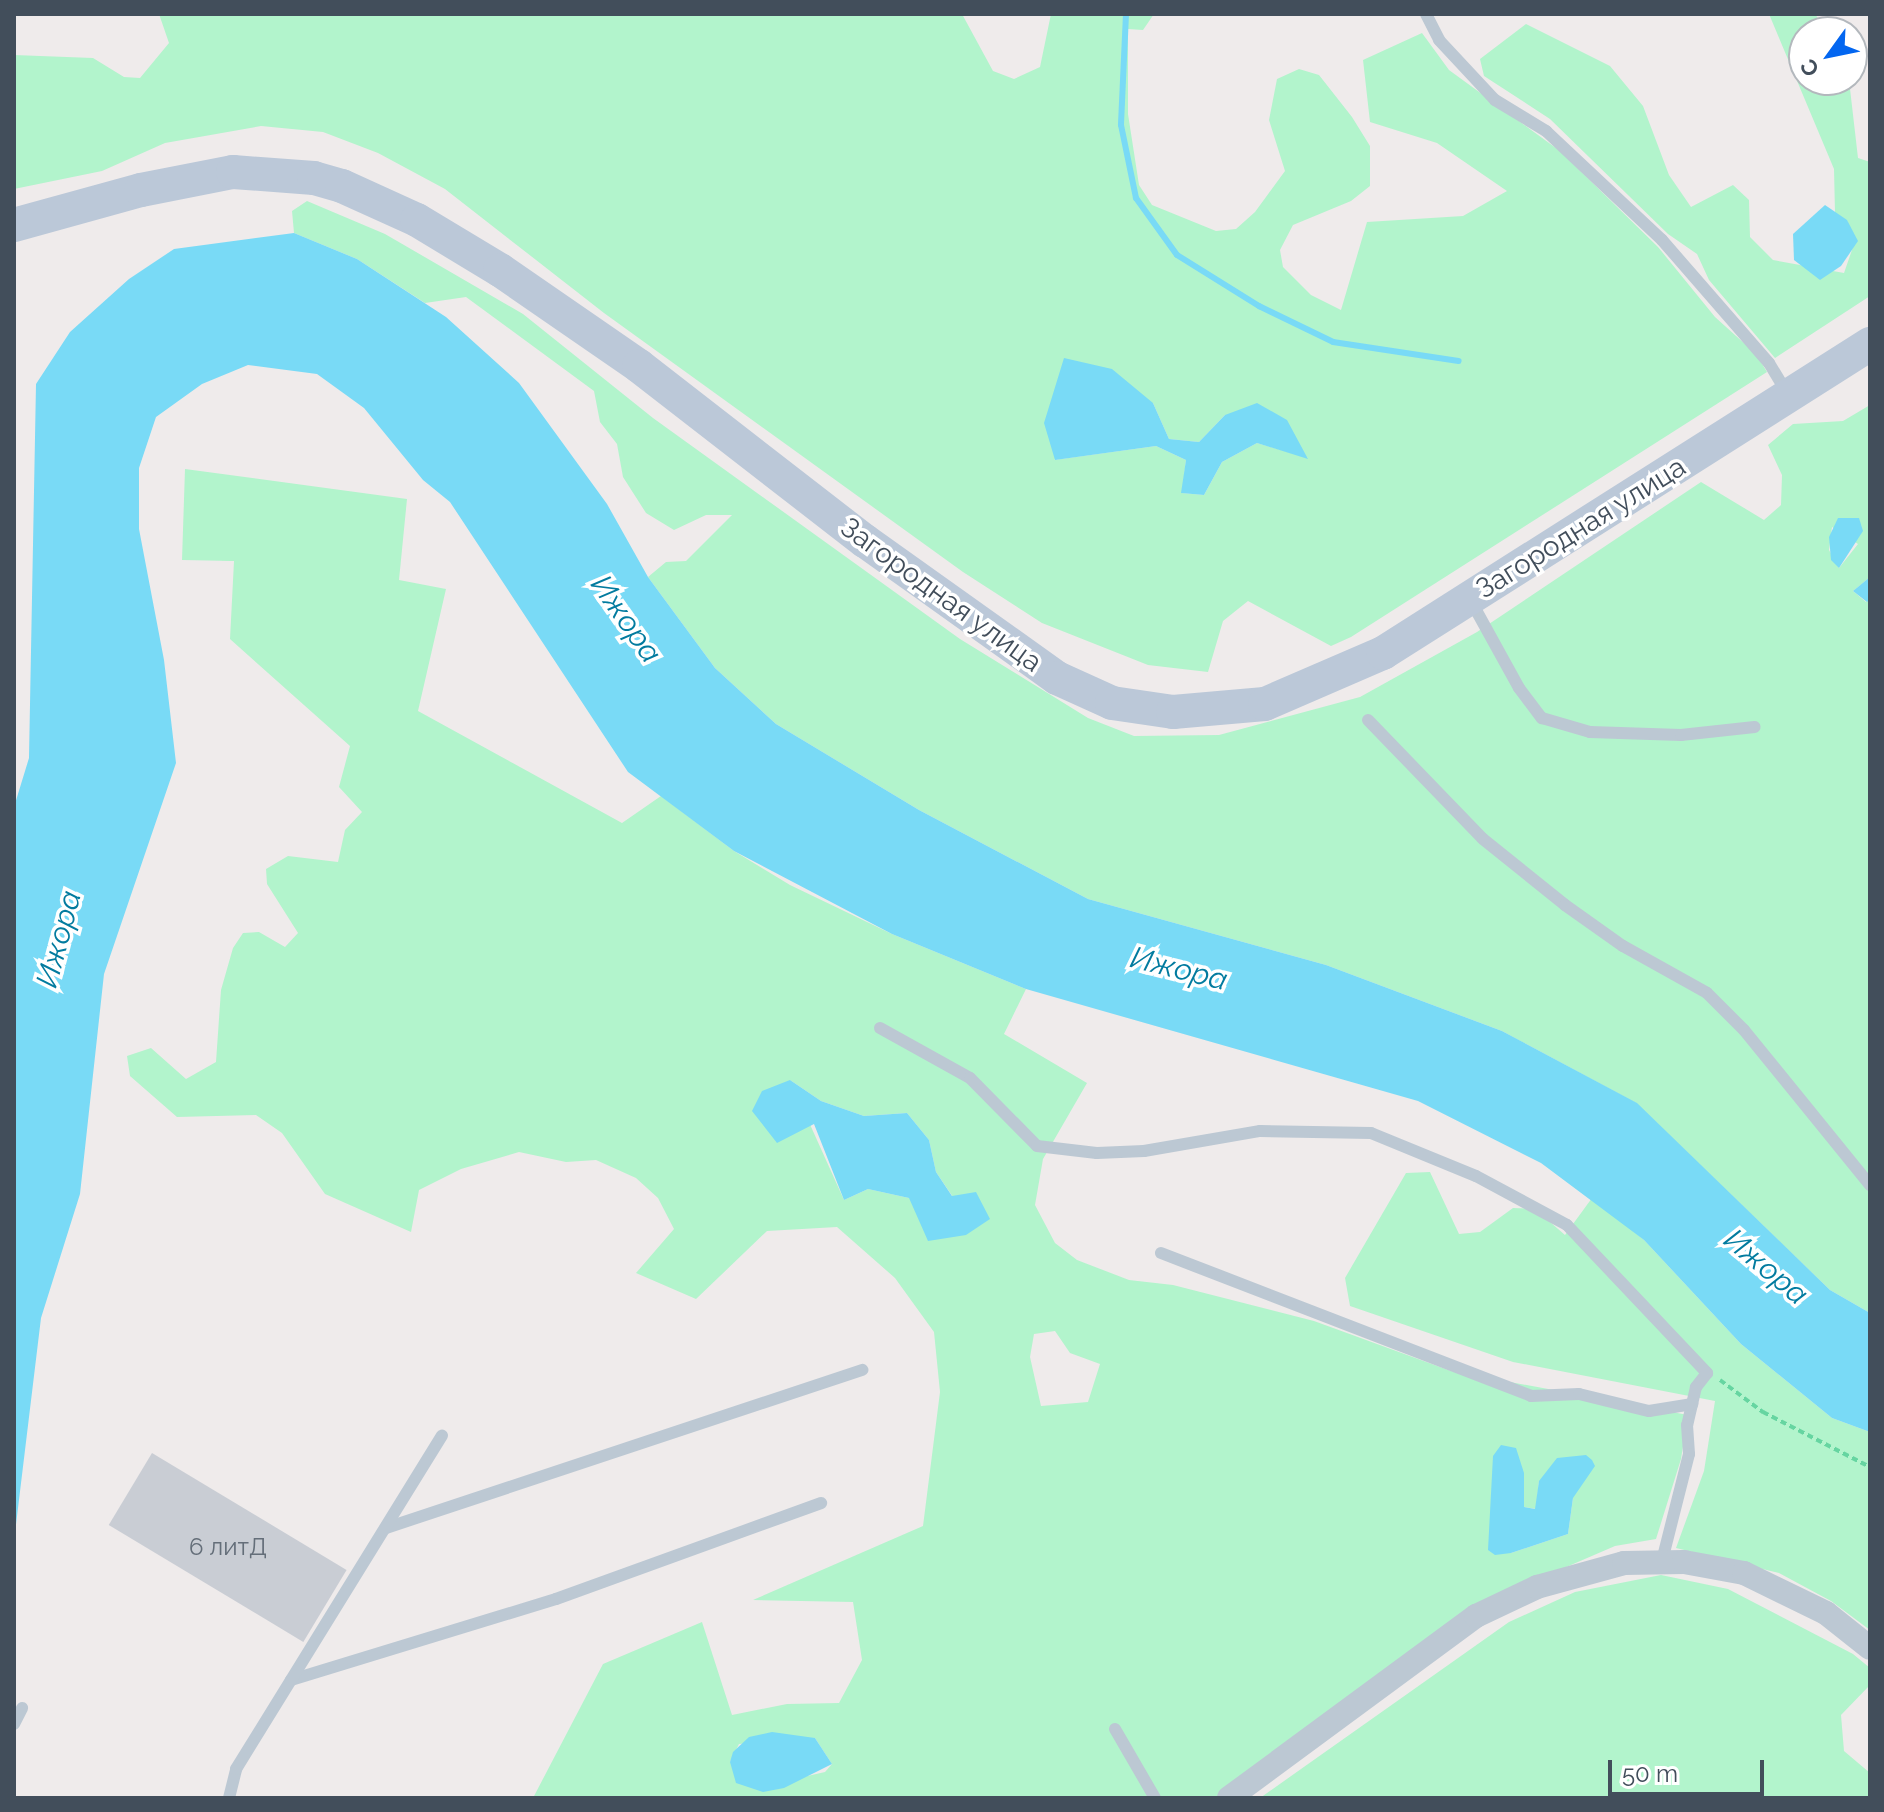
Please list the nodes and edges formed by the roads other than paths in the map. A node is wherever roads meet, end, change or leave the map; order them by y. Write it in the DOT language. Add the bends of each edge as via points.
graph roads {
  1 [pos="1426,14"];
  2 [pos="14,225"];
  3 [pos="1870,344"];
  4 [pos="1790,397"];
  5 [pos="1469,598"];
  6 [pos="1368,720"];
  7 [pos="1755,727"];
  8 [pos="880,1028"];
  9 [pos="1870,1185"];
  10 [pos="1161,1253"];
  11 [pos="862,1370"];
  12 [pos="1692,1404"];
  13 [pos="442,1436"];
  14 [pos="821,1503"];
  15 [pos="386,1528"];
  16 [pos="1662,1561"];
  17 [pos="1870,1648"];
  18 [pos="291,1680"];
  19 [pos="22,1708"];
  20 [pos="14,1724"];
  21 [pos="1115,1729"];
  22 [pos="229,1798"];
  23 [pos="1155,1798"];
  24 [pos="1229,1798"];
  1 -- 4 [label="lane" via="1439,40 1495,100 1546,131 1662,240 1769,363"];
  2 -- 5 [label="main road, Загородная улица" via="141,190 233,172 314,178 342,186 417,220 500,270 639,366 952,606 1057,678 1112,703 1204,713 1265,704 1383,653"];
  3 -- 4 [label="main road, Загородная улица"];
  4 -- 5 [label="main road, Загородная улица"];
  5 -- 7 [label="lane" via="1519,688 1542,718 1590,732 1681,735"];
  6 -- 9 [label="lane" via="1424,784 1554,896 1623,946 1707,993 1744,1030"];
  8 -- 12 [label="lane" via="970,1078 1037,1146 1097,1153 1144,1151 1260,1131 1350,1131 1392,1139 1567,1225 1707,1373"];
  10 -- 12 [label="lane" via="1531,1396 1579,1394 1649,1411"];
  11 -- 15 [label="lane"];
  12 -- 16 [label="lane" via="1689,1454"];
  13 -- 15 [label="lane"];
  14 -- 18 [label="lane" via="556,1599"];
  15 -- 18 [label="lane"];
  16 -- 17 [label="street" via="1744,1573 1826,1613"];
  16 -- 24 [label="street" via="1624,1563 1570,1576 1485,1611"];
  18 -- 22 [label="lane" via="236,1769"];
  19 -- 20 [label="lane"];
  21 -- 23 [label="lane"];
}
